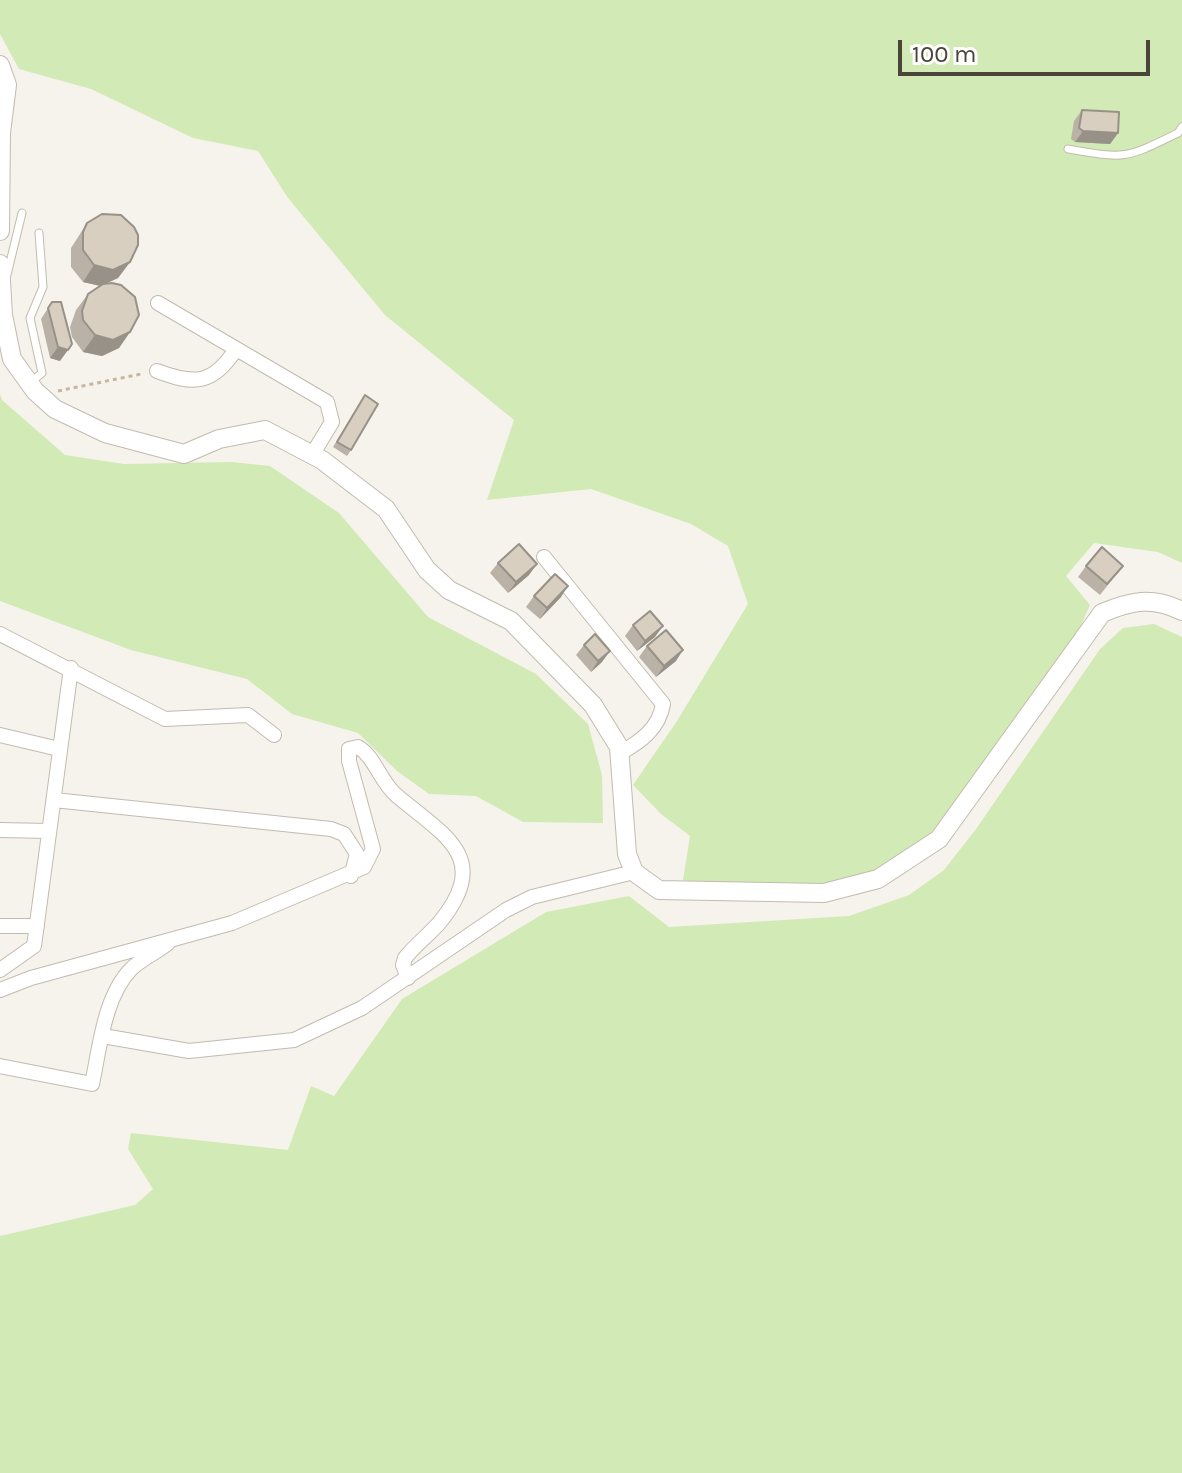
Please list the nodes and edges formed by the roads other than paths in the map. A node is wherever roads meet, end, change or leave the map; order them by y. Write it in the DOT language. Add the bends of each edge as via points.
graph roads {
  1 [pos="0,65"];
  2 [pos="1182,127"];
  3 [pos="1068,149"];
  4 [pos="22,213"];
  5 [pos="0,231"];
  6 [pos="39,233"];
  7 [pos="0,264"];
  8 [pos="1,288"];
  9 [pos="158,303"];
  10 [pos="236,349"];
  11 [pos="157,371"];
  12 [pos="34,389"];
  13 [pos="312,455"];
  14 [pos="544,557"];
  15 [pos="1182,611"];
  16 [pos="0,634"];
  17 [pos="71,668"];
  18 [pos="0,735"];
  19 [pos="274,735"];
  20 [pos="59,749"];
  21 [pos="620,753"];
  22 [pos="54,800"];
  23 [pos="0,830"];
  24 [pos="49,831"];
  25 [pos="634,872"];
  26 [pos="351,876"];
  27 [pos="0,926"];
  28 [pos="37,926"];
  29 [pos="174,938"];
  30 [pos="0,970"];
  31 [pos="408,978"];
  32 [pos="0,990"];
  33 [pos="103,1036"];
  34 [pos="0,1066"];
  1 -- 5 [label="street" via="7,85"];
  2 -- 3 [label="lane" via="1118,158"];
  4 -- 8 [label="lane" via="11,268"];
  6 -- 12 [label="lane" via="43,287 30,318 42,373"];
  7 -- 8 [label="street"];
  8 -- 12 [label="street" via="12,359"];
  9 -- 10 [label="street"];
  10 -- 11 [label="street" via="214,374 187,383"];
  10 -- 13 [label="street" via="327,402 332,422"];
  12 -- 13 [label="street" via="55,409 147,446 184,454 219,439 265,430"];
  13 -- 21 [label="street" via="386,509 427,570 449,590 511,621 593,705"];
  14 -- 21 [label="street" via="663,704 661,717 641,742"];
  15 -- 25 [label="street" via="1132,601 1102,613 939,839 878,879 824,893 691,891 659,890"];
  16 -- 17 [label="street"];
  17 -- 19 [label="street" via="165,719 248,715"];
  17 -- 20 [label="street"];
  18 -- 20 [label="street"];
  20 -- 22 [label="street"];
  21 -- 25 [label="street" via="624,833"];
  22 -- 24 [label="street"];
  22 -- 26 [label="street" via="331,829 344,834 357,854"];
  23 -- 24 [label="street"];
  24 -- 28 [label="street"];
  25 -- 31 [label="street" via="532,897"];
  26 -- 29 [label="street" via="232,923"];
  26 -- 31 [label="street" via="370,860 373,849 349,761 349,749 358,747 367,752 387,787 435,822 460,858 464,880 454,903 405,958"];
  27 -- 28 [label="street"];
  28 -- 30 [label="street" via="34,946"];
  29 -- 32 [label="street"];
  29 -- 33 [label="street" via="133,968 119,986"];
  31 -- 33 [label="street" via="362,1008 294,1040 189,1051"];
  33 -- 34 [label="street" via="92,1084"];
}
